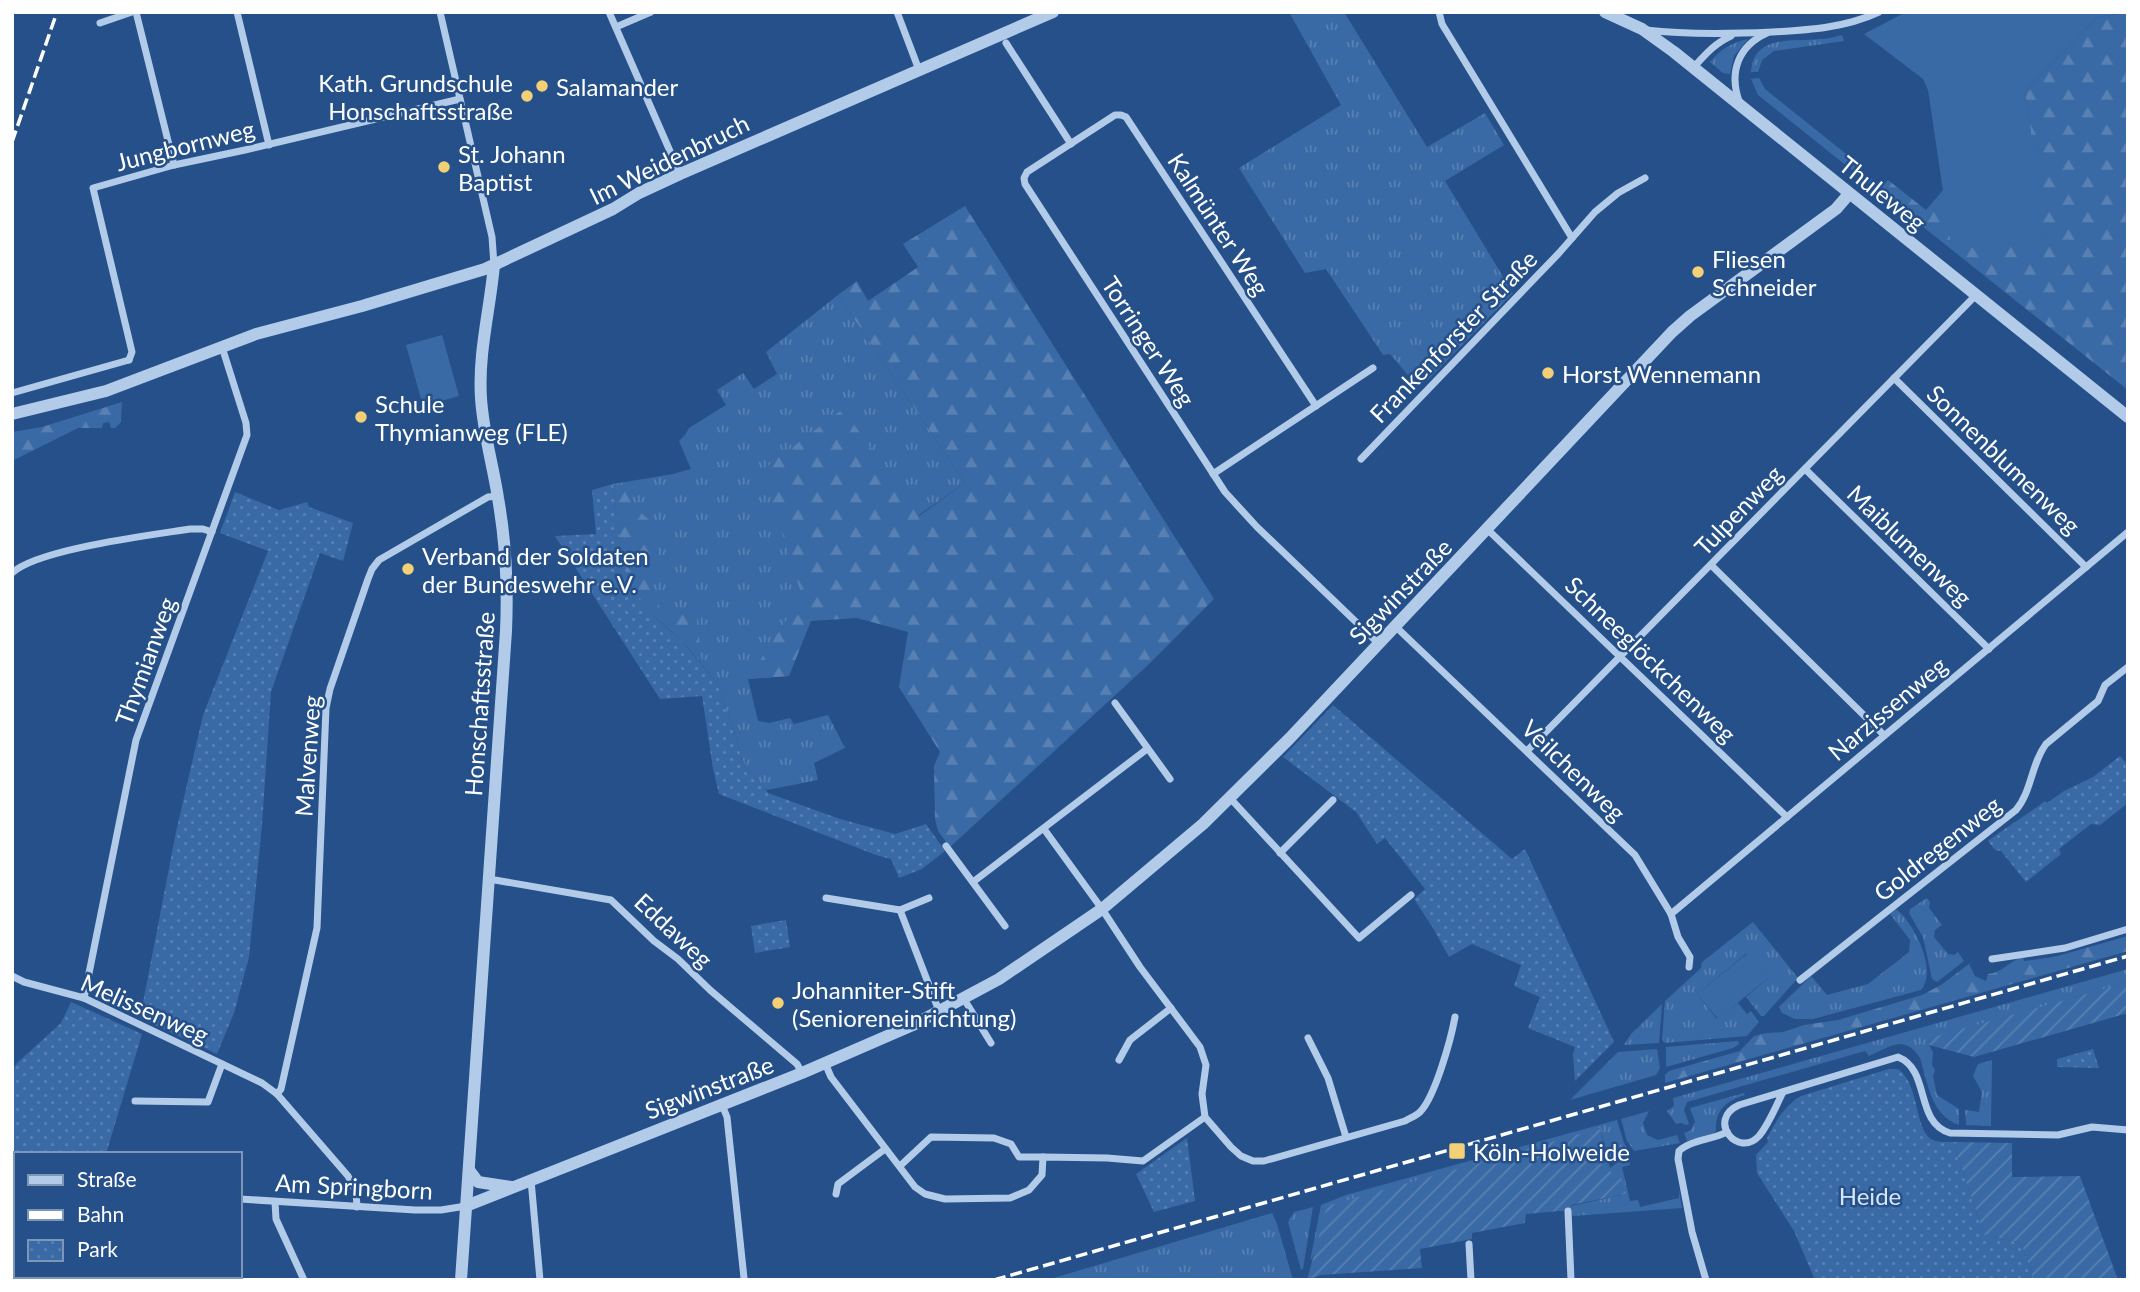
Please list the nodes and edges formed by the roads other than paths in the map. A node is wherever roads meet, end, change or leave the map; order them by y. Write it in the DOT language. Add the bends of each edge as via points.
graph roads {
  1 [pos="134,12"];
  2 [pos="237,12"];
  3 [pos="440,12"];
  4 [pos="609,12"];
  5 [pos="651,12"];
  6 [pos="897,12"];
  7 [pos="1053,12"];
  8 [pos="1439,12"];
  9 [pos="1605,12"];
  10 [pos="1879,12"];
  11 [pos="100,23"];
  12 [pos="616,27"];
  13 [pos="1642,29"];
  14 [pos="1770,32"];
  15 [pos="1742,33"];
  16 [pos="1006,43"];
  17 [pos="1693,68"];
  18 [pos="919,70"];
  19 [pos="460,99"];
  20 [pos="1742,108"];
  21 [pos="1071,144"];
  22 [pos="269,145"];
  23 [pos="174,165"];
  24 [pos="680,174"];
  25 [pos="1645,178"];
  26 [pos="1849,194"];
  27 [pos="1572,238"];
  28 [pos="494,265"];
  29 [pos="1976,295"];
  30 [pos="222,346"];
  31 [pos="1373,368"];
  32 [pos="134,370"];
  33 [pos="1894,378"];
  34 [pos="13,390"];
  35 [pos="1316,406"];
  36 [pos="12,414"];
  37 [pos="2128,417"];
  38 [pos="1361,459"];
  39 [pos="1805,469"];
  40 [pos="1213,474"];
  41 [pos="498,496"];
  42 [pos="1488,529"];
  43 [pos="2128,532"];
  44 [pos="212,533"];
  45 [pos="1711,565"];
  46 [pos="2086,567"];
  47 [pos="12,573"];
  48 [pos="1395,626"];
  49 [pos="1378,644"];
  50 [pos="1989,649"];
  51 [pos="1620,657"];
  52 [pos="2128,667"];
  53 [pos="1115,703"];
  54 [pos="1884,735"];
  55 [pos="1147,749"];
  56 [pos="1527,751"];
  57 [pos="1170,779"];
  58 [pos="1230,798"];
  59 [pos="1334,800"];
  60 [pos="1787,817"];
  61 [pos="1044,829"];
  62 [pos="946,846"];
  63 [pos="1280,853"];
  64 [pos="489,879"];
  65 [pos="973,882"];
  66 [pos="1411,895"];
  67 [pos="826,898"];
  68 [pos="929,898"];
  69 [pos="1102,909"];
  70 [pos="900,910"];
  71 [pos="1671,914"];
  72 [pos="1005,926"];
  73 [pos="2128,929"];
  74 [pos="1992,959"];
  75 [pos="1689,967"];
  76 [pos="12,976"];
  77 [pos="1800,980"];
  78 [pos="84,998"];
  79 [pos="964,999"];
  80 [pos="1171,1008"];
  81 [pos="940,1012"];
  82 [pos="1455,1017"];
  83 [pos="1308,1038"];
  84 [pos="991,1043"];
  85 [pos="1119,1060"];
  86 [pos="825,1063"];
  87 [pos="222,1064"];
  88 [pos="802,1073"];
  89 [pos="1783,1092"];
  90 [pos="277,1094"];
  91 [pos="135,1101"];
  92 [pos="722,1105"];
  93 [pos="1205,1117"];
  94 [pos="2128,1130"];
  95 [pos="1727,1132"];
  96 [pos="1346,1137"];
  97 [pos="886,1149"];
  98 [pos="1043,1157"];
  99 [pos="900,1166"];
  100 [pos="469,1170"];
  101 [pos="531,1179"];
  102 [pos="511,1187"];
  103 [pos="835,1194"];
  104 [pos="242,1199"];
  105 [pos="275,1202"];
  106 [pos="466,1206"];
  107 [pos="357,1207"];
  108 [pos="1568,1211"];
  109 [pos="1469,1244"];
  110 [pos="744,1279"];
  111 [pos="304,1280"];
  112 [pos="461,1280"];
  113 [pos="540,1280"];
  114 [pos="1472,1280"];
  115 [pos="1572,1280"];
  116 [pos="1706,1280"];
  1 -- 11 [label="street"];
  1 -- 23 [label="street"];
  2 -- 22 [label="street"];
  3 -- 19 [label="street, Honschaftsstraße"];
  4 -- 12 [label="street"];
  5 -- 12 [label="street"];
  6 -- 18 [label="street"];
  7 -- 18 [label="street, Im Weidenbruch"];
  8 -- 27 [label="street" via="1442,24"];
  9 -- 13 [label="street, Thuleweg"];
  10 -- 14 [label="street" via="1848,24"];
  12 -- 24 [label="street"];
  13 -- 15 [label="street"];
  13 -- 17 [label="street, Thuleweg"];
  14 -- 15 [label="street"];
  14 -- 20 [label="street" via="1747,45 1739,57 1734,78"];
  15 -- 17 [label="street" via="1719,42"];
  16 -- 21 [label="street"];
  17 -- 20 [label="street, Thuleweg"];
  18 -- 24 [label="street, Im Weidenbruch"];
  19 -- 22 [label="street, Jungbornweg"];
  19 -- 28 [label="street, Honschaftsstraße" via="492,237"];
  20 -- 26 [label="street, Thuleweg"];
  21 -- 35 [label="street, Kalmünter Weg" via="1115,116 1126,117"];
  21 -- 40 [label="street, Torringer Weg" via="1027,173 1025,184"];
  22 -- 23 [label="street, Jungbornweg"];
  23 -- 32 [label="street, Jungbornweg" via="93,188"];
  24 -- 28 [label="street, Im Weidenbruch"];
  25 -- 27 [label="street, Frankenforster Straße" via="1607,201"];
  26 -- 29 [label="street, Thuleweg"];
  26 -- 42 [label="street, Sigwinstraße" via="1836,209 1689,316"];
  27 -- 38 [label="street, Frankenforster Straße"];
  28 -- 30 [label="street, Im Weidenbruch"];
  28 -- 41 [label="street, Honschaftsstraße" via="480,378 484,430"];
  29 -- 33 [label="street, Tulpenweg"];
  29 -- 37 [label="street, Thuleweg"];
  30 -- 32 [label="street, Im Weidenbruch"];
  30 -- 44 [label="street, Thymianweg" via="247,435"];
  31 -- 35 [label="street"];
  32 -- 34 [label="street, Im Weidenbruch"];
  32 -- 36 [label="street, Im Weidenbruch" via="93,394"];
  33 -- 39 [label="street, Tulpenweg"];
  33 -- 46 [label="street, Sonnenblumenweg"];
  35 -- 40 [label="street"];
  39 -- 45 [label="street, Tulpenweg"];
  39 -- 50 [label="street, Maiblumenweg"];
  40 -- 49 [label="street, Torringer Weg" via="1241,511"];
  41 -- 64 [label="street, Honschaftsstraße" via="506,554 507,619"];
  41 -- 90 [label="street, Malvenweg" via="488,497 379,560 368,579 326,708 317,928"];
  42 -- 48 [label="street, Sigwinstraße"];
  42 -- 51 [label="street, Schneeglöckchenweg"];
  43 -- 46 [label="street, Narzissenweg"];
  44 -- 47 [label="street" via="190,528 110,543 38,558"];
  44 -- 78 [label="street, Thymianweg" via="136,740"];
  45 -- 51 [label="street, Tulpenweg"];
  45 -- 54 [label="street"];
  46 -- 50 [label="street, Narzissenweg"];
  48 -- 49 [label="street, Sigwinstraße"];
  48 -- 56 [label="street, Veilchenweg"];
  49 -- 58 [label="street, Sigwinstraße"];
  50 -- 54 [label="street, Narzissenweg"];
  51 -- 56 [label="street, Tulpenweg"];
  51 -- 60 [label="street, Schneeglöckchenweg"];
  52 -- 77 [label="street, Goldregenweg" via="2105,685 2098,701 2046,744 2016,810"];
  53 -- 55 [label="street"];
  54 -- 60 [label="street, Narzissenweg"];
  55 -- 57 [label="street"];
  55 -- 61 [label="street"];
  56 -- 71 [label="street, Veilchenweg" via="1635,855"];
  58 -- 63 [label="street"];
  58 -- 69 [label="street, Sigwinstraße"];
  59 -- 63 [label="street"];
  60 -- 71 [label="street, Narzissenweg"];
  61 -- 65 [label="street"];
  61 -- 69 [label="street"];
  62 -- 65 [label="street"];
  63 -- 66 [label="street" via="1359,938"];
  64 -- 88 [label="street, Eddaweg" via="611,900"];
  64 -- 100 [label="street, Honschaftsstraße"];
  65 -- 72 [label="street"];
  67 -- 70 [label="street"];
  68 -- 70 [label="street"];
  69 -- 79 [label="street, Sigwinstraße"];
  69 -- 80 [label="street"];
  70 -- 81 [label="street"];
  71 -- 75 [label="street, Veilchenweg" via="1690,957"];
  73 -- 74 [label="street" via="2065,948"];
  76 -- 78 [label="street, Melissenweg"];
  78 -- 87 [label="street, Melissenweg"];
  79 -- 81 [label="street, Sigwinstraße"];
  79 -- 84 [label="street"];
  80 -- 85 [label="street" via="1130,1040"];
  80 -- 93 [label="street" via="1200,1047 1206,1065"];
  81 -- 86 [label="street, Sigwinstraße"];
  82 -- 96 [label="street" via="1447,1052 1418,1115"];
  83 -- 96 [label="street" via="1328,1078"];
  86 -- 88 [label="street, Sigwinstraße"];
  86 -- 97 [label="street"];
  87 -- 90 [label="street, Melissenweg"];
  87 -- 91 [label="street, Melissenweg" via="208,1102"];
  88 -- 92 [label="street, Sigwinstraße"];
  89 -- 94 [label="street" via="1898,1057 1911,1065 1931,1120 1944,1131 2051,1135 2092,1127"];
  89 -- 95 [label="street" via="1733,1108 1725,1118"];
  89 -- 95 [label="street" via="1756,1138 1741,1143"];
  90 -- 107 [label="street, Melissenweg" via="348,1176"];
  92 -- 101 [label="street, Sigwinstraße"];
  92 -- 110 [label="street"];
  93 -- 96 [label="street" via="1231,1147 1253,1161"];
  93 -- 98 [label="street" via="1143,1161"];
  95 -- 116 [label="street" via="1679,1151 1692,1232"];
  97 -- 99 [label="street"];
  97 -- 103 [label="street" via="838,1184"];
  98 -- 99 [label="street" via="1019,1157 1010,1144 994,1138 931,1137"];
  98 -- 99 [label="street" via="1042,1175 1029,1190 1010,1198 946,1199 925,1194"];
  100 -- 102 [label="street" via="478,1182"];
  100 -- 106 [label="street, Honschaftsstraße"];
  101 -- 102 [label="street, Sigwinstraße"];
  101 -- 113 [label="street"];
  102 -- 106 [label="street, Sigwinstraße"];
  104 -- 105 [label="street, Am Springborn"];
  105 -- 107 [label="street, Am Springborn"];
  105 -- 111 [label="street" via="275,1219"];
  106 -- 107 [label="street, Am Springborn" via="441,1210"];
  106 -- 112 [label="street, Honschaftsstraße"];
  108 -- 115 [label="street"];
  109 -- 114 [label="street"];
}
